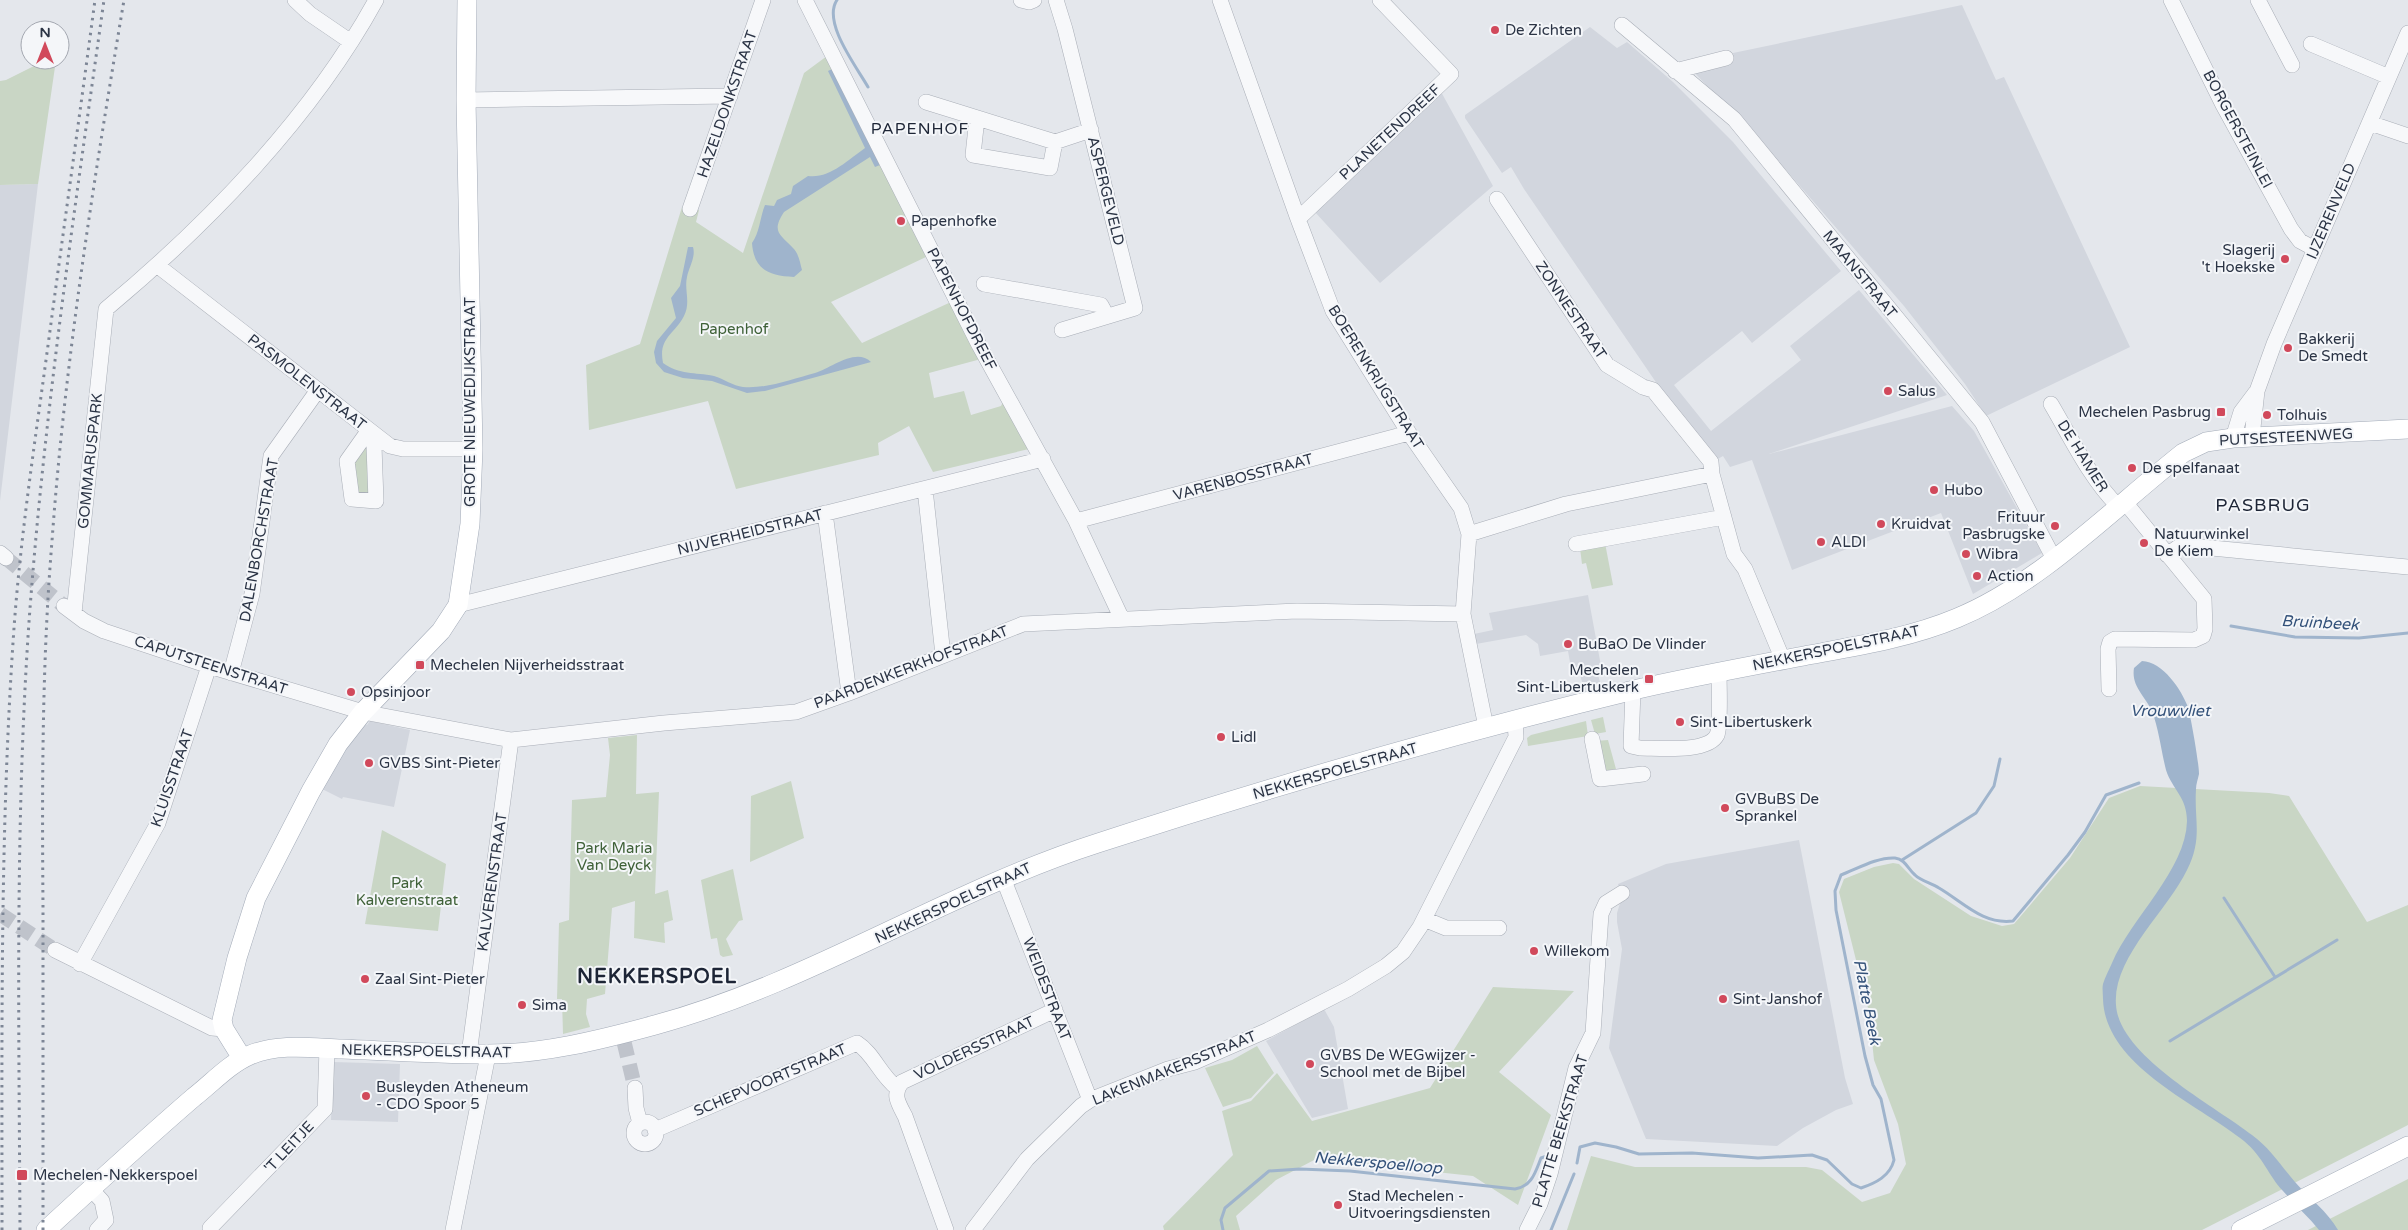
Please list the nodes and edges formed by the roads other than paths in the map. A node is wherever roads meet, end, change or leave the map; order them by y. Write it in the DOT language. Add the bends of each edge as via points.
graph roads {
  1 [pos="295,0"];
  2 [pos="376,0"];
  3 [pos="468,0"];
  4 [pos="763,0"];
  5 [pos="805,0"];
  6 [pos="1022,0"];
  7 [pos="1034,0"];
  8 [pos="1056,0"];
  9 [pos="1220,0"];
  10 [pos="1380,0"];
  11 [pos="2171,0"];
  12 [pos="2258,0"];
  13 [pos="1622,25"];
  14 [pos="2408,32"];
  15 [pos="351,42"];
  16 [pos="2311,44"];
  17 [pos="1726,58"];
  18 [pos="2292,65"];
  19 [pos="1675,71"];
  20 [pos="2389,76"];
  21 [pos="730,96"];
  22 [pos="466,100"];
  23 [pos="926,102"];
  24 [pos="977,118"];
  25 [pos="2370,123"];
  26 [pos="1091,130"];
  27 [pos="2408,136"];
  28 [pos="1055,142"];
  29 [pos="1497,199"];
  30 [pos="690,209"];
  31 [pos="1298,219"];
  32 [pos="2315,249"];
  33 [pos="158,266"];
  34 [pos="984,284"];
  35 [pos="1107,316"];
  36 [pos="1062,330"];
  37 [pos="318,390"];
  38 [pos="2257,390"];
  39 [pos="2051,404"];
  40 [pos="2408,430"];
  41 [pos="1409,433"];
  42 [pos="2252,437"];
  43 [pos="2233,438"];
  44 [pos="473,450"];
  45 [pos="1043,459"];
  46 [pos="1712,474"];
  47 [pos="925,489"];
  48 [pos="2121,504"];
  49 [pos="825,513"];
  50 [pos="1724,516"];
  51 [pos="1076,521"];
  52 [pos="1469,534"];
  53 [pos="1576,544"];
  54 [pos="2167,555"];
  55 [pos="2054,559"];
  56 [pos="2408,567"];
  57 [pos="458,604"];
  58 [pos="69,609"];
  59 [pos="1463,614"];
  60 [pos="1121,617"];
  61 [pos="943,655"];
  62 [pos="1783,660"];
  63 [pos="209,666"];
  64 [pos="231,673"];
  65 [pos="1719,673"];
  66 [pos="2109,689"];
  67 [pos="1632,690"];
  68 [pos="849,693"];
  69 [pos="363,712"];
  70 [pos="1515,721"];
  71 [pos="1486,727"];
  72 [pos="1592,739"];
  73 [pos="511,740"];
  74 [pos="1643,774"];
  75 [pos="1003,878"];
  76 [pos="1622,892"];
  77 [pos="1424,919"];
  78 [pos="1499,928"];
  79 [pos="55,950"];
  80 [pos="80,964"];
  81 [pos="1055,1010"];
  82 [pos="224,1029"];
  83 [pos="327,1048"];
  84 [pos="240,1054"];
  85 [pos="468,1054"];
  86 [pos="488,1054"];
  87 [pos="635,1088"];
  88 [pos="897,1088"];
  89 [pos="1090,1100"];
  90 [pos="2408,1146"];
  91 [pos="94,1193"];
  92 [pos="210,1228"];
  93 [pos="46,1230"];
  94 [pos="51,1230"];
  95 [pos="97,1230"];
  96 [pos="453,1230"];
  97 [pos="946,1230"];
  98 [pos="973,1230"];
  99 [pos="1527,1230"];
  100 [pos="2241,1230"];
  1 -- 15 [label="street"];
  2 -- 15 [label="street"];
  3 -- 22 [label="main road, GROTE NIEUWEDIJKSTRAAT"];
  4 -- 21 [label="street, HAZELDONKSTRAAT"];
  5 -- 45 [label="street, PAPENHOFDREEF" via="979,345"];
  6 -- 7 [label="street"];
  8 -- 26 [label="street, ASPERGEVELD"];
  9 -- 31 [label="street, BOERENKRIJGSTRAAT"];
  10 -- 31 [label="street, PLANETENDREEF" via="1451,74"];
  11 -- 32 [label="street, BORGERSTEINLEI" via="2223,105 2291,229 2300,240"];
  12 -- 18 [label="street"];
  13 -- 19 [label="street, MAANSTRAAT"];
  14 -- 20 [label="street, IJZERENVELD"];
  15 -- 33 [label="street" via="288,128 214,213"];
  16 -- 20 [label="street"];
  17 -- 19 [label="street"];
  19 -- 55 [label="street, MAANSTRAAT" via="1734,119 1982,422"];
  20 -- 25 [label="street, IJZERENVELD"];
  21 -- 22 [label="street"];
  21 -- 30 [label="street, HAZELDONKSTRAAT"];
  22 -- 44 [label="main road, GROTE NIEUWEDIJKSTRAAT"];
  23 -- 24 [label="street"];
  24 -- 28 [label="street"];
  24 -- 28 [label="street" via="972,155 1050,168"];
  25 -- 27 [label="street"];
  25 -- 32 [label="street, IJZERENVELD"];
  26 -- 28 [label="street"];
  26 -- 35 [label="street, ASPERGEVELD" via="1136,308"];
  29 -- 46 [label="street, ZONNESTRAAT" via="1607,365 1653,390 1711,462"];
  31 -- 41 [label="street, BOERENKRIJGSTRAAT" via="1334,311"];
  32 -- 38 [label="street, IJZERENVELD"];
  33 -- 37 [label="street, PASMOLENSTRAAT"];
  33 -- 58 [label="street, GOMMARUSPARK" via="106,309"];
  34 -- 35 [label="street" via="1101,305"];
  35 -- 36 [label="street, ASPERGEVELD"];
  37 -- 44 [label="street, PASMOLENSTRAAT" via="390,446 403,450"];
  37 -- 64 [label="street, DALENBORCHSTRAAT" via="271,456 252,594"];
  38 -- 42 [label="street, IJZERENVELD"];
  38 -- 43 [label="street, IJZERENVELD" via="2241,412"];
  39 -- 48 [label="street, DE HAMER" via="2110,498"];
  40 -- 42 [label="main road, PUTSESTEENWEG"];
  41 -- 51 [label="street, VARENBOSSTRAAT"];
  41 -- 52 [label="street, BOERENKRIJGSTRAAT" via="1462,508"];
  42 -- 43 [label="main road, PUTSESTEENWEG"];
  43 -- 48 [label="main road, PUTSESTEENWEG" via="2206,442 2191,449"];
  44 -- 57 [label="main road, GROTE NIEUWEDIJKSTRAAT" via="470,524"];
  45 -- 47 [label="street, NIJVERHEIDSTRAAT"];
  45 -- 51 [label="street, PAPENHOFDREEF"];
  46 -- 50 [label="street, ZONNESTRAAT"];
  46 -- 52 [label="street" via="1566,504"];
  47 -- 49 [label="street, NIJVERHEIDSTRAAT"];
  47 -- 61 [label="street"];
  48 -- 54 [label="street, DE HAMER"];
  48 -- 55 [label="main road, PUTSESTEENWEG"];
  49 -- 57 [label="street, NIJVERHEIDSTRAAT"];
  49 -- 68 [label="street"];
  50 -- 53 [label="street"];
  50 -- 62 [label="street, ZONNESTRAAT" via="1734,554 1746,569"];
  51 -- 60 [label="street, PAPENHOFDREEF"];
  52 -- 59 [label="street, BOERENKRIJGSTRAAT"];
  54 -- 56 [label="street" via="2181,545"];
  54 -- 66 [label="street, DE HAMER" via="2204,599 2203,636 2194,640 2115,639 2108,649"];
  55 -- 62 [label="main road, NEKKERSPOELSTRAAT" via="2001,596 1957,618 1905,635"];
  57 -- 69 [label="main road, GROTE NIEUWEDIJKSTRAAT" via="441,631"];
  58 -- 63 [label="street, CAPUTSTEENSTRAAT" via="104,631"];
  59 -- 60 [label="street, PAARDENKERKHOFSTRAAT" via="1297,611"];
  59 -- 71 [label="street, BOERENKRIJGSTRAAT"];
  60 -- 61 [label="street, PAARDENKERKHOFSTRAAT" via="1023,624"];
  61 -- 68 [label="street, PAARDENKERKHOFSTRAAT"];
  62 -- 65 [label="main road, NEKKERSPOELSTRAAT"];
  63 -- 64 [label="street, CAPUTSTEENSTRAAT"];
  63 -- 80 [label="street, KLUISSTRAAT" via="158,824"];
  64 -- 69 [label="street, CAPUTSTEENSTRAAT"];
  65 -- 67 [label="main road, NEKKERSPOELSTRAAT"];
  65 -- 67 [label="street" via="1718,733 1712,743 1701,747 1631,746"];
  67 -- 70 [label="main road, NEKKERSPOELSTRAAT"];
  68 -- 73 [label="street, PAARDENKERKHOFSTRAAT" via="796,712"];
  69 -- 73 [label="street, PAARDENKERKHOFSTRAAT"];
  69 -- 82 [label="main road, GROTE NIEUWEDIJKSTRAAT" via="338,744 266,876 237,958 222,1020"];
  70 -- 71 [label="main road, NEKKERSPOELSTRAAT"];
  70 -- 77 [label="street, LAKENMAKERSSTRAAT" via="1516,737"];
  71 -- 75 [label="main road, NEKKERSPOELSTRAAT" via="1091,845"];
  72 -- 74 [label="street" via="1600,779"];
  73 -- 85 [label="street, KALVERENSTRAAT"];
  75 -- 81 [label="street, WEIDESTRAAT"];
  75 -- 86 [label="main road, NEKKERSPOELSTRAAT" via="828,961 729,1003 622,1037"];
  76 -- 99 [label="street, PLATTE BEEKSTRAAT" via="1606,903 1601,914 1594,1033 1576,1068 1550,1174"];
  77 -- 78 [label="street" via="1446,928"];
  77 -- 89 [label="street, LAKENMAKERSSTRAAT" via="1403,952 1348,989 1268,1030 1195,1062 1168,1069"];
  79 -- 80 [label="street"];
  80 -- 82 [label="street" via="212,1028"];
  81 -- 88 [label="street, VOLDERSSTRAAT" via="910,1078"];
  81 -- 89 [label="street, WEIDESTRAAT"];
  82 -- 84 [label="main road"];
  83 -- 84 [label="main road, NEKKERSPOELSTRAAT" via="274,1048"];
  83 -- 85 [label="main road, NEKKERSPOELSTRAAT"];
  83 -- 92 [label="street, 'T LEITJE" via="325,1110"];
  84 -- 91 [label="main road, NEKKERSPOELSTRAAT" via="113,1168"];
  85 -- 86 [label="main road, NEKKERSPOELSTRAAT"];
  86 -- 96 [label="street"];
  87 -- 88 [label="street, SCHEPVOORTSTRAAT" via="640,1123 634,1137 640,1142 650,1142 655,1137 655,1130 856,1043 866,1049 887,1081"];
  88 -- 97 [label="street, VOLDERSSTRAAT" via="896,1100"];
  89 -- 98 [label="street, LAKENMAKERSSTRAAT" via="1027,1160"];
  90 -- 100 [label="main road"];
  91 -- 93 [label="main road, NEKKERSPOELSTRAAT"];
  91 -- 94 [label="main road, NEKKERSPOELSTRAAT" via="81,1213"];
  91 -- 95 [label="street" via="102,1201 106,1220"];
}
